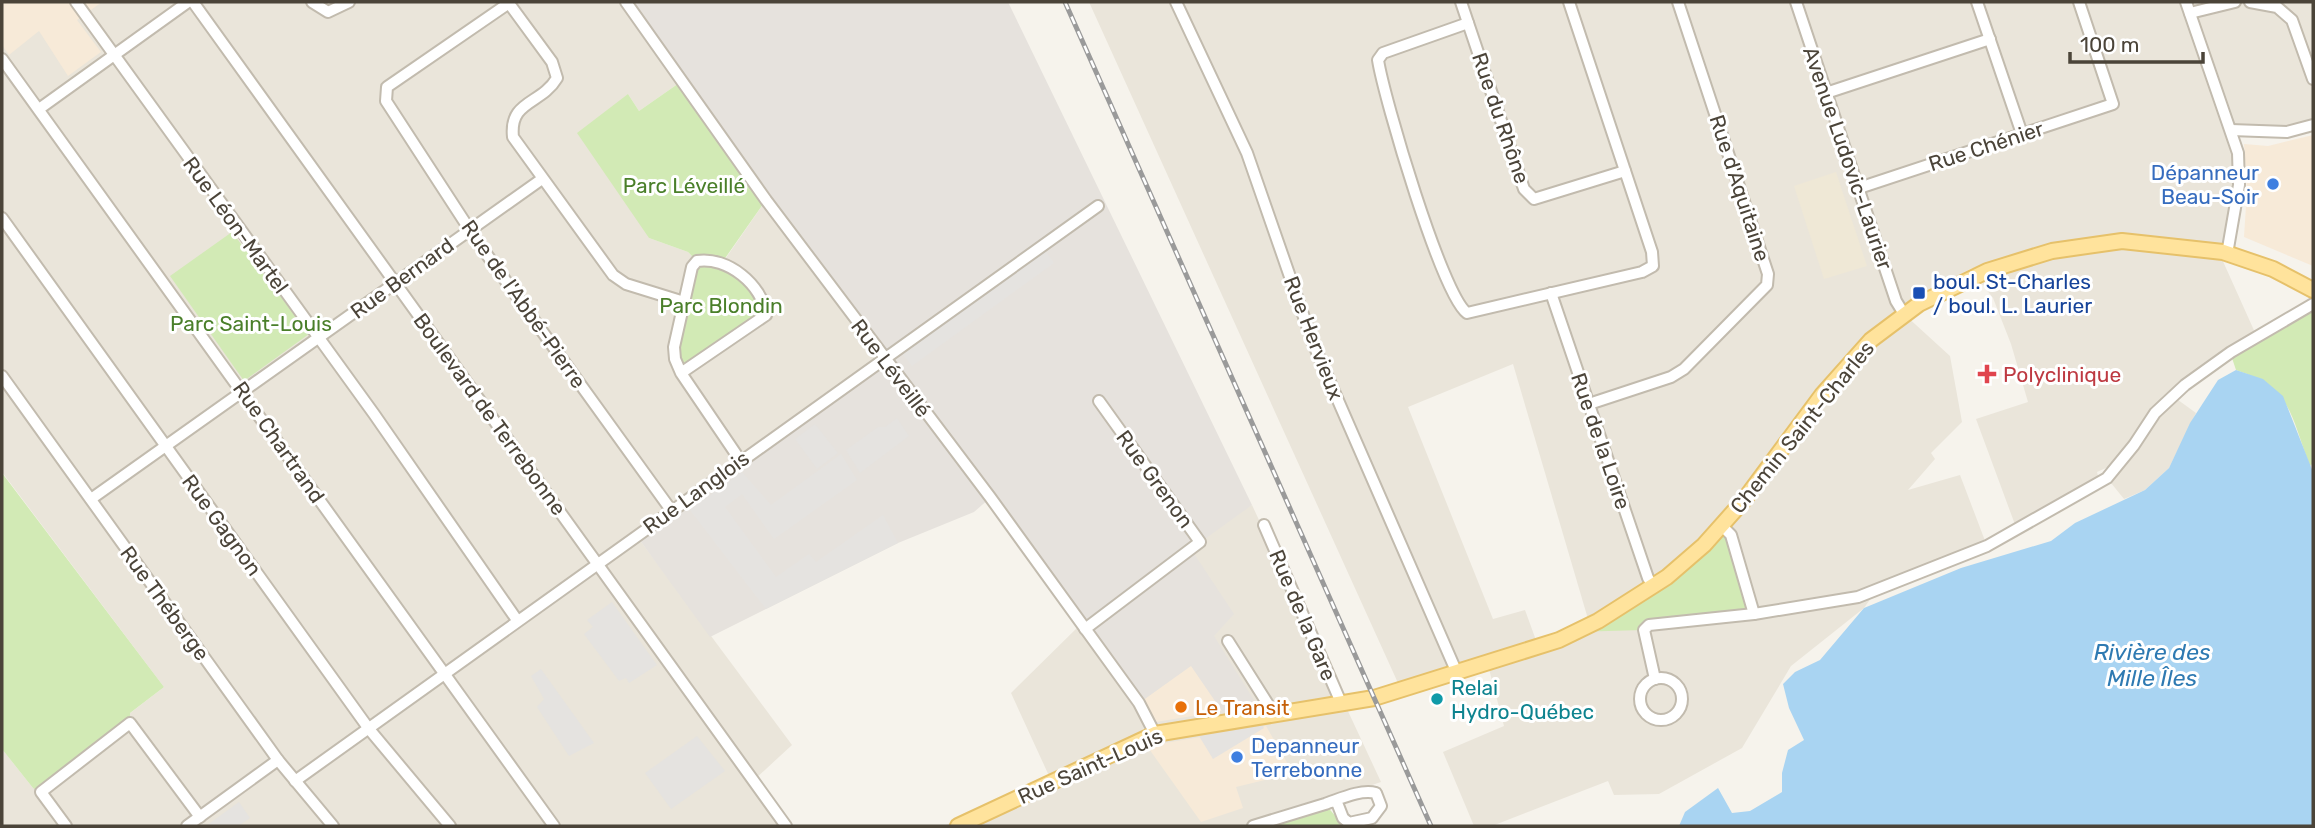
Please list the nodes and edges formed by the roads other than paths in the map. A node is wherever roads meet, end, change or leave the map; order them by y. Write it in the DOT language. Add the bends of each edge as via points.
graph roads {
  1 [pos="76,2"];
  2 [pos="191,2"];
  3 [pos="312,2"];
  4 [pos="349,2"];
  5 [pos="626,2"];
  6 [pos="1176,2"];
  7 [pos="1461,2"];
  8 [pos="1569,2"];
  9 [pos="1678,2"];
  10 [pos="1796,2"];
  11 [pos="1977,2"];
  12 [pos="2079,2"];
  13 [pos="2186,2"];
  14 [pos="2235,2"];
  15 [pos="2250,2"];
  16 [pos="508,3"];
  17 [pos="2190,13"];
  18 [pos="1468,23"];
  19 [pos="1990,39"];
  20 [pos="114,55"];
  21 [pos="2,59"];
  22 [pos="2313,79"];
  23 [pos="1826,93"];
  24 [pos="39,109"];
  25 [pos="2313,125"];
  26 [pos="2231,130"];
  27 [pos="2022,134"];
  28 [pos="1625,171"];
  29 [pos="542,179"];
  30 [pos="1859,188"];
  31 [pos="1098,206"];
  32 [pos="2,218"];
  33 [pos="471,228"];
  34 [pos="2228,254"];
  35 [pos="395,281"];
  36 [pos="2313,290"];
  37 [pos="1551,293"];
  38 [pos="684,302"];
  39 [pos="2313,304"];
  40 [pos="1904,314"];
  41 [pos="318,338"];
  42 [pos="882,358"];
  43 [pos="681,373"];
  44 [pos="2,376"];
  45 [pos="242,391"];
  46 [pos="1099,401"];
  47 [pos="1589,404"];
  48 [pos="165,446"];
  49 [pos="740,460"];
  50 [pos="91,499"];
  51 [pos="671,510"];
  52 [pos="1264,525"];
  53 [pos="1722,526"];
  54 [pos="597,563"];
  55 [pos="1654,587"];
  56 [pos="1754,614"];
  57 [pos="517,620"];
  58 [pos="1085,629"];
  59 [pos="1228,641"];
  60 [pos="1457,673"];
  61 [pos="444,674"];
  62 [pos="1655,679"];
  63 [pos="1347,704"];
  64 [pos="1272,716"];
  65 [pos="369,729"];
  66 [pos="1155,734"];
  67 [pos="278,760"];
  68 [pos="295,781"];
  69 [pos="1336,800"];
  70 [pos="200,817"];
  71 [pos="66,826"];
  72 [pos="187,826"];
  73 [pos="333,826"];
  74 [pos="450,826"];
  75 [pos="554,826"];
  76 [pos="786,826"];
  77 [pos="958,826"];
  78 [pos="1253,826"];
  1 -- 20 [label="street, Rue Léon-Martel"];
  2 -- 20 [label="street"];
  2 -- 35 [label="street, Boulevard de Terrebonne"];
  3 -- 4 [label="street" via="328,12"];
  5 -- 42 [label="street, Rue Léveillé"];
  6 -- 60 [label="street, Rue Hervieux" via="1247,153 1313,343"];
  7 -- 18 [label="street"];
  8 -- 28 [label="street"];
  9 -- 47 [label="street, Rue d'Aquitaine" via="1768,274 1767,285 1684,369"];
  10 -- 23 [label="street, Avenue Ludovic-Laurier"];
  11 -- 19 [label="street"];
  12 -- 27 [label="street, Rue Chénier" via="2113,104"];
  13 -- 17 [label="street"];
  14 -- 17 [label="street"];
  15 -- 22 [label="street" via="2277,7 2292,20"];
  16 -- 29 [label="street" via="552,62 557,78 511,121 513,137"];
  16 -- 33 [label="street, Rue de l'Abbé-Pierre" via="387,87 385,93 389,108"];
  17 -- 26 [label="street"];
  18 -- 28 [label="street, Rue du Rhône" via="1524,189 1534,199"];
  18 -- 37 [label="street" via="1383,53 1378,60 1402,146 1446,281 1459,307 1466,313"];
  19 -- 23 [label="street"];
  19 -- 27 [label="street"];
  20 -- 24 [label="street"];
  20 -- 41 [label="street, Rue Léon-Martel"];
  21 -- 24 [label="street, Rue Chartrand"];
  23 -- 30 [label="street, Avenue Ludovic-Laurier"];
  24 -- 45 [label="street, Rue Chartrand"];
  25 -- 26 [label="street" via="2287,132"];
  26 -- 34 [label="street" via="2238,153 2239,185"];
  27 -- 30 [label="street, Rue Chénier"];
  28 -- 37 [label="street" via="1653,266"];
  29 -- 33 [label="street, Rue Bernard"];
  29 -- 38 [label="street" via="613,275 626,284"];
  30 -- 40 [label="street, Avenue Ludovic-Laurier"];
  31 -- 42 [label="street, Rue Langlois"];
  32 -- 48 [label="street, Rue Gagnon"];
  33 -- 35 [label="street, Rue Bernard"];
  33 -- 51 [label="street, Rue de l'Abbé-Pierre"];
  34 -- 36 [label="main road, Chemin Saint-Charles" via="2273,269"];
  34 -- 40 [label="main road, Chemin Saint-Charles" via="2150,243 2091,243 1987,271"];
  35 -- 41 [label="street, Rue Bernard"];
  35 -- 54 [label="street, Boulevard de Terrebonne"];
  37 -- 47 [label="street, Rue de la Loire"];
  38 -- 43 [label="street" via="674,347"];
  38 -- 43 [label="street" via="692,267 705,260 741,272 766,315"];
  39 -- 56 [label="street" via="2212,364 2155,413 2106,478 2025,526 1978,550 1858,597"];
  40 -- 53 [label="main road, Chemin Saint-Charles" via="1838,375"];
  41 -- 45 [label="street, Rue Bernard"];
  41 -- 57 [label="street, Rue Léon-Martel"];
  42 -- 49 [label="street, Rue Langlois"];
  42 -- 58 [label="street, Rue Léveillé"];
  43 -- 49 [label="street"];
  44 -- 50 [label="street, Rue Théberge"];
  45 -- 48 [label="street, Rue Bernard"];
  45 -- 61 [label="street, Rue Chartrand"];
  46 -- 58 [label="street, Rue Grenon" via="1200,542"];
  47 -- 55 [label="street, Rue de la Loire" via="1647,578"];
  48 -- 50 [label="street, Rue Bernard"];
  48 -- 65 [label="street, Rue Gagnon"];
  49 -- 51 [label="street, Rue Langlois"];
  50 -- 67 [label="street, Rue Théberge"];
  51 -- 54 [label="street, Rue Langlois"];
  52 -- 63 [label="street, Rue de la Gare"];
  53 -- 55 [label="main road, Chemin Saint-Charles"];
  53 -- 56 [label="street" via="1731,535"];
  54 -- 57 [label="street, Rue Langlois"];
  54 -- 76 [label="street, Boulevard de Terrebonne"];
  55 -- 60 [label="main road, Chemin Saint-Charles" via="1566,637"];
  56 -- 62 [label="street" via="1649,625 1644,631"];
  57 -- 61 [label="street, Rue Langlois"];
  58 -- 66 [label="street, Rue Léveillé" via="1139,703"];
  59 -- 64 [label="street"];
  60 -- 63 [label="main road, Chemin Saint-Charles"];
  61 -- 65 [label="street, Rue Langlois"];
  61 -- 75 [label="street, Rue Chartrand"];
  62 -- 62 [label="street" via="1640,694 1641,708 1651,718 1666,719 1677,712 1681,693 1674,682"];
  63 -- 64 [label="main road, Rue Saint-Louis"];
  64 -- 66 [label="main road, Rue Saint-Louis"];
  65 -- 68 [label="street, Rue Langlois"];
  65 -- 74 [label="street, Rue Gagnon"];
  66 -- 77 [label="main road, Rue Saint-Louis"];
  67 -- 68 [label="street, Rue Théberge"];
  67 -- 70 [label="street"];
  68 -- 73 [label="street, Rue Théberge"];
  69 -- 78 [label="street"];
  70 -- 71 [label="street" via="130,723 41,792"];
  70 -- 72 [label="street"];
}
